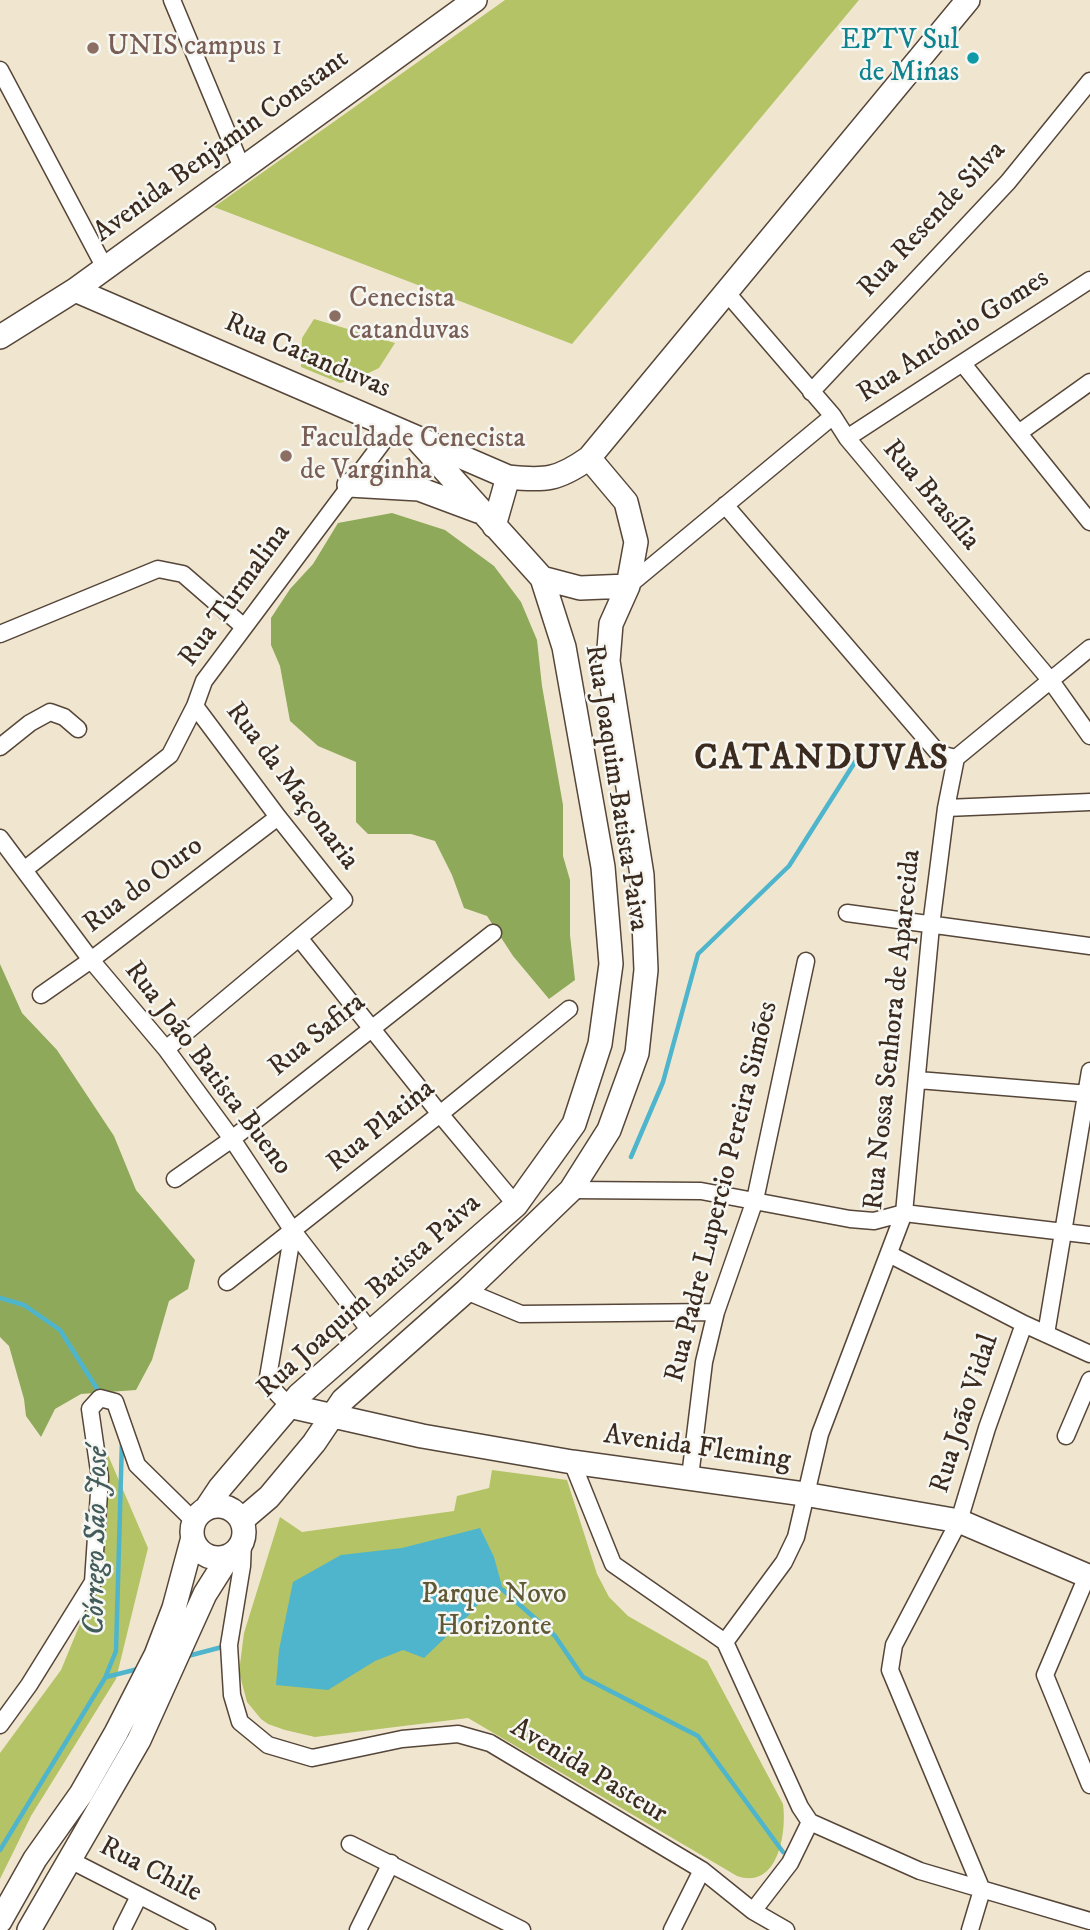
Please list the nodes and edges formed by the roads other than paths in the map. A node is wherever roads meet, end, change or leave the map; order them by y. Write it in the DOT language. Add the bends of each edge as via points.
graph roads {
  1 [pos="172,0"];
  2 [pos="475,0"];
  3 [pos="968,0"];
  4 [pos="0,70"];
  5 [pos="1090,81"];
  6 [pos="243,168"];
  7 [pos="105,268"];
  8 [pos="1090,280"];
  9 [pos="75,290"];
  10 [pos="727,293"];
  11 [pos="0,337"];
  12 [pos="964,364"];
  13 [pos="1090,382"];
  14 [pos="811,392"];
  15 [pos="833,416"];
  16 [pos="394,427"];
  17 [pos="1020,432"];
  18 [pos="415,437"];
  19 [pos="847,438"];
  20 [pos="589,458"];
  21 [pos="508,477"];
  22 [pos="349,485"];
  23 [pos="725,505"];
  24 [pos="488,519"];
  25 [pos="1090,522"];
  26 [pos="542,578"];
  27 [pos="628,586"];
  28 [pos="244,627"];
  29 [pos="0,634"];
  30 [pos="1090,648"];
  31 [pos="1051,681"];
  32 [pos="195,706"];
  33 [pos="78,729"];
  34 [pos="1090,736"];
  35 [pos="0,747"];
  36 [pos="956,758"];
  37 [pos="1090,802"];
  38 [pos="946,808"];
  39 [pos="278,817"];
  40 [pos="0,838"];
  41 [pos="24,870"];
  42 [pos="847,913"];
  43 [pos="931,926"];
  44 [pos="493,933"];
  45 [pos="300,939"];
  46 [pos="1090,946"];
  47 [pos="91,960"];
  48 [pos="806,961"];
  49 [pos="41,995"];
  50 [pos="569,1009"];
  51 [pos="371,1027"];
  52 [pos="166,1049"];
  53 [pos="1090,1072"];
  54 [pos="918,1080"];
  55 [pos="1088,1094"];
  56 [pos="440,1114"];
  57 [pos="232,1139"];
  58 [pos="175,1179"];
  59 [pos="570,1190"];
  60 [pos="755,1200"];
  61 [pos="516,1205"];
  62 [pos="904,1213"];
  63 [pos="293,1231"];
  64 [pos="1063,1233"];
  65 [pos="1090,1235"];
  66 [pos="889,1254"];
  67 [pos="226,1282"];
  68 [pos="466,1291"];
  69 [pos="716,1312"];
  70 [pos="1024,1324"];
  71 [pos="371,1332"];
  72 [pos="1046,1334"];
  73 [pos="1090,1354"];
  74 [pos="1090,1380"];
  75 [pos="289,1405"];
  76 [pos="333,1417"];
  77 [pos="1066,1436"];
  78 [pos="572,1462"];
  79 [pos="690,1477"];
  80 [pos="804,1494"];
  81 [pos="959,1521"];
  82 [pos="198,1523"];
  83 [pos="238,1539"];
  84 [pos="1089,1576"];
  85 [pos="725,1642"];
  86 [pos="0,1725"];
  87 [pos="1090,1785"];
  88 [pos="810,1822"];
  89 [pos="350,1844"];
  90 [pos="68,1859"];
  91 [pos="391,1863"];
  92 [pos="702,1870"];
  93 [pos="982,1890"];
  94 [pos="139,1896"];
  95 [pos="753,1911"];
  96 [pos="0,1921"];
  97 [pos="1090,1921"];
  98 [pos="29,1930"];
  99 [pos="122,1930"];
  100 [pos="207,1930"];
  101 [pos="358,1930"];
  102 [pos="522,1930"];
  103 [pos="672,1930"];
  104 [pos="786,1930"];
  105 [pos="970,1930"];
  1 -- 6 [label="street"];
  2 -- 6 [label="main road, Avenida Benjamin Constant"];
  3 -- 10 [label="main road, Rua Catanduvas"];
  4 -- 7 [label="street"];
  5 -- 14 [label="street, Rua Resende Silva" via="1008,182"];
  6 -- 7 [label="main road, Avenida Benjamin Constant"];
  7 -- 9 [label="main road, Avenida Benjamin Constant"];
  8 -- 12 [label="street, Rua Antônio Gomes"];
  9 -- 11 [label="main road, Avenida Benjamin Constant"];
  9 -- 16 [label="main road, Rua Catanduvas"];
  10 -- 14 [label="street, Rua Brasília"];
  10 -- 20 [label="main road, Rua Catanduvas"];
  12 -- 17 [label="street"];
  12 -- 19 [label="street, Rua Antônio Gomes"];
  13 -- 17 [label="street"];
  14 -- 15 [label="street, Rua Brasília"];
  15 -- 19 [label="street, Rua Brasília"];
  15 -- 23 [label="street"];
  16 -- 18 [label="main road, Rua Catanduvas"];
  16 -- 22 [label="street, Rua Turmalina"];
  17 -- 25 [label="street"];
  18 -- 21 [label="main road, Rua Catanduvas"];
  18 -- 24 [label="main road, Rua Joaquim Batista Paiva"];
  19 -- 31 [label="street, Rua Brasília"];
  20 -- 21 [label="main road, Rua Catanduvas" via="568,473 539,481"];
  20 -- 27 [label="main road, Rua Joaquim Batista Paiva" via="626,502 636,542"];
  21 -- 24 [label="main road"];
  22 -- 24 [label="main road" via="419,489"];
  22 -- 28 [label="street, Rua Turmalina"];
  23 -- 27 [label="street"];
  23 -- 36 [label="street" via="939,754"];
  24 -- 26 [label="main road, Rua Joaquim Batista Paiva"];
  26 -- 27 [label="main road" via="580,588"];
  26 -- 61 [label="main road, Rua Joaquim Batista Paiva" via="564,647 603,867 611,964 600,1044 574,1124"];
  27 -- 59 [label="main road, Rua Joaquim Batista Paiva" via="611,624 607,661 642,875 646,970 637,1053 609,1130"];
  28 -- 29 [label="street" via="183,574 158,569"];
  28 -- 32 [label="street, Rua Turmalina" via="204,681"];
  30 -- 31 [label="street"];
  31 -- 34 [label="street, Rua Brasília"];
  31 -- 36 [label="street"];
  32 -- 39 [label="street, Rua da Maçonaria"];
  32 -- 41 [label="street, Rua Turmalina" via="170,755"];
  33 -- 35 [label="street" via="50,712"];
  36 -- 38 [label="street, Rua Nossa Senhora de Aparecida"];
  37 -- 38 [label="street"];
  38 -- 43 [label="street, Rua Nossa Senhora de Aparecida"];
  39 -- 45 [label="street, Rua da Maçonaria" via="344,900"];
  39 -- 47 [label="street, Rua do Ouro"];
  40 -- 41 [label="street, Rua João Batista Bueno"];
  41 -- 47 [label="street, Rua João Batista Bueno"];
  42 -- 43 [label="street"];
  43 -- 46 [label="street"];
  43 -- 54 [label="street, Rua Nossa Senhora de Aparecida"];
  44 -- 51 [label="street, Rua Safira"];
  45 -- 51 [label="street"];
  45 -- 52 [label="street"];
  47 -- 49 [label="street, Rua do Ouro"];
  47 -- 52 [label="street, Rua João Batista Bueno"];
  48 -- 60 [label="street, Rua Padre Lupercio Pereira Simões"];
  50 -- 56 [label="street, Rua Platina"];
  51 -- 56 [label="street"];
  51 -- 57 [label="street, Rua Safira"];
  52 -- 57 [label="street, Rua João Batista Bueno"];
  53 -- 55 [label="street"];
  54 -- 55 [label="street"];
  54 -- 62 [label="street, Rua Nossa Senhora de Aparecida"];
  55 -- 64 [label="street"];
  56 -- 61 [label="street"];
  56 -- 63 [label="street, Rua Platina"];
  57 -- 58 [label="street, Rua Safira"];
  57 -- 63 [label="street, Rua João Batista Bueno"];
  59 -- 60 [label="street" via="701,1191"];
  59 -- 68 [label="main road, Rua Joaquim Batista Paiva"];
  60 -- 62 [label="street" via="850,1219 874,1221"];
  60 -- 69 [label="street, Rua Padre Lupercio Pereira Simões"];
  61 -- 71 [label="main road, Rua Joaquim Batista Paiva"];
  62 -- 64 [label="street"];
  62 -- 66 [label="street, Rua Nossa Senhora de Aparecida"];
  63 -- 67 [label="street, Rua Platina"];
  63 -- 71 [label="street, Rua João Batista Bueno"];
  63 -- 75 [label="street" via="267,1383"];
  64 -- 65 [label="street"];
  64 -- 72 [label="street"];
  66 -- 70 [label="street"];
  66 -- 80 [label="street, Rua Nossa Senhora de Aparecida" via="820,1434"];
  68 -- 69 [label="street" via="522,1314"];
  68 -- 76 [label="main road, Rua Joaquim Batista Paiva" via="343,1400"];
  69 -- 79 [label="street, Rua Padre Lupercio Pereira Simões" via="704,1362"];
  70 -- 72 [label="street"];
  70 -- 81 [label="street, Rua João Vidal"];
  71 -- 75 [label="main road, Rua Joaquim Batista Paiva"];
  72 -- 73 [label="street"];
  74 -- 77 [label="street"];
  75 -- 76 [label="main road, Avenida Fleming"];
  75 -- 82 [label="main road, Rua Joaquim Batista Paiva" via="220,1488"];
  76 -- 78 [label="main road, Avenida Fleming"];
  76 -- 83 [label="main road, Rua Joaquim Batista Paiva"];
  78 -- 79 [label="main road, Avenida Fleming"];
  78 -- 85 [label="street" via="613,1564"];
  79 -- 80 [label="main road, Avenida Fleming"];
  80 -- 81 [label="main road, Avenida Fleming"];
  80 -- 85 [label="street, Rua Nossa Senhora de Aparecida" via="796,1537 784,1562"];
  81 -- 84 [label="main road, Avenida Fleming"];
  81 -- 93 [label="street, Rua João Vidal" via="894,1645 890,1670"];
  82 -- 83 [label="main road" via="228,1506"];
  82 -- 83 [label="main road" via="207,1557"];
  82 -- 86 [label="street" via="137,1465 115,1402 100,1398 90,1409 100,1478 93,1582"];
  82 -- 96 [label="main road, Rua Joaquim Batista Paiva" via="156,1655 81,1794 35,1859"];
  83 -- 90 [label="main road, Rua Joaquim Batista Paiva" via="205,1594 139,1740"];
  83 -- 92 [label="street, Avenida Pasteur" via="242,1566 229,1645 232,1695 240,1722 268,1745 312,1758 401,1739 458,1734 490,1743"];
  84 -- 87 [label="street" via="1045,1675"];
  85 -- 88 [label="street"];
  88 -- 93 [label="street" via="920,1871"];
  88 -- 95 [label="street" via="790,1863"];
  89 -- 91 [label="street"];
  90 -- 94 [label="street, Rua Chile"];
  90 -- 98 [label="main road, Rua Joaquim Batista Paiva"];
  91 -- 101 [label="street"];
  91 -- 102 [label="street"];
  92 -- 95 [label="street, Avenida Pasteur"];
  92 -- 103 [label="street"];
  93 -- 97 [label="street"];
  93 -- 105 [label="street"];
  94 -- 99 [label="street"];
  94 -- 100 [label="street, Rua Chile"];
  95 -- 104 [label="street, Avenida Pasteur"];
}
